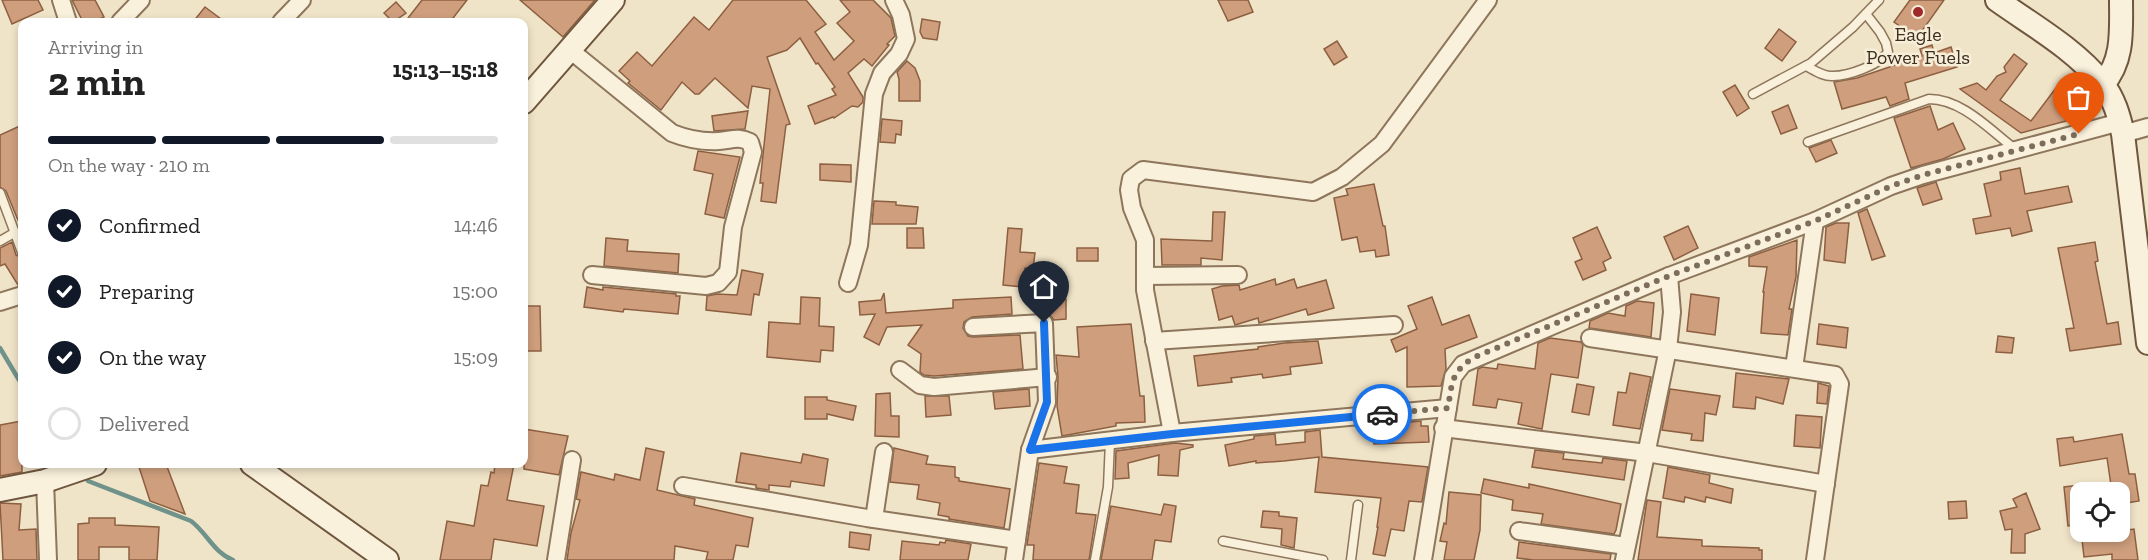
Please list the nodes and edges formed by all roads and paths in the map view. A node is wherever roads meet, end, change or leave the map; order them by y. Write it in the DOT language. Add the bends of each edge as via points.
graph roads {
  1 [pos="61,0"];
  2 [pos="141,0"];
  3 [pos="302,0"];
  4 [pos="894,0"];
  5 [pos="1488,0"];
  6 [pos="1880,0"];
  7 [pos="1997,0"];
  8 [pos="2121,0"];
  9 [pos="607,2"];
  10 [pos="1866,14"];
  11 [pos="67,18"];
  12 [pos="124,18"];
  13 [pos="285,18"];
  14 [pos="570,50"];
  15 [pos="1806,66"];
  16 [pos="2103,84"];
  17 [pos="1753,94"];
  18 [pos="528,97"];
  19 [pos="2148,127"];
  20 [pos="2122,128"];
  21 [pos="1808,142"];
  22 [pos="2018,151"];
  23 [pos="0,194"];
  24 [pos="1815,221"];
  25 [pos="14,233"];
  26 [pos="0,241"];
  27 [pos="18,242"];
  28 [pos="592,275"];
  29 [pos="1238,275"];
  30 [pos="1146,276"];
  31 [pos="1669,276"];
  32 [pos="848,284"];
  33 [pos="18,296"];
  34 [pos="0,302"];
  35 [pos="1394,325"];
  36 [pos="973,327"];
  37 [pos="1590,338"];
  38 [pos="1154,342"];
  39 [pos="2148,343"];
  40 [pos="1668,349"];
  41 [pos="1794,368"];
  42 [pos="900,370"];
  43 [pos="1048,377"];
  44 [pos="1448,408"];
  45 [pos="1443,428"];
  46 [pos="1172,434"];
  47 [pos="1110,441"];
  48 [pos="1030,450"];
  49 [pos="884,452"];
  50 [pos="1647,453"];
  51 [pos="573,460"];
  52 [pos="83,468"];
  53 [pos="258,468"];
  54 [pos="45,481"];
  55 [pos="1826,484"];
  56 [pos="683,486"];
  57 [pos="0,490"];
  58 [pos="1359,505"];
  59 [pos="874,519"];
  60 [pos="1519,531"];
  61 [pos="1017,540"];
  62 [pos="1223,542"];
  63 [pos="1625,553"];
  64 [pos="48,560"];
  65 [pos="387,560"];
  66 [pos="556,560"];
  67 [pos="1014,560"];
  68 [pos="1095,560"];
  69 [pos="1323,560"];
  70 [pos="1351,560"];
  71 [pos="1423,560"];
  72 [pos="1815,560"];
  1 -- 11 [label="street"];
  2 -- 12 [label="street"];
  3 -- 13 [label="street"];
  4 -- 32 [label="street" via="906,39 882,73 874,94 859,245"];
  5 -- 30 [label="street" via="1382,144 1329,185 1313,192 1286,190 1143,170 1131,179 1132,208 1145,240"];
  6 -- 10 [label="lane"];
  7 -- 16 [label="main road" via="2065,49"];
  8 -- 16 [label="main road" via="2118,58"];
  9 -- 14 [label="main road"];
  10 -- 15 [label="lane"];
  10 -- 15 [label="lane" via="1886,43 1885,57 1832,76"];
  14 -- 18 [label="main road"];
  14 -- 28 [label="street" via="672,133 691,140 740,137 750,142 753,153 733,227 728,272 718,283 706,286"];
  15 -- 17 [label="lane"];
  16 -- 20 [label="main road"];
  19 -- 20 [label="street"];
  20 -- 22 [label="street"];
  20 -- 39 [label="main road"];
  21 -- 22 [label="lane" via="1929,99 1940,99 1959,106"];
  22 -- 24 [label="street" via="1923,175"];
  23 -- 25 [label="lane"];
  24 -- 31 [label="street"];
  24 -- 41 [label="street"];
  25 -- 26 [label="lane"];
  25 -- 27 [label="lane"];
  29 -- 30 [label="street"];
  30 -- 38 [label="street"];
  31 -- 40 [label="street" via="1672,304"];
  31 -- 44 [label="street" via="1463,364 1453,377"];
  33 -- 34 [label="street"];
  35 -- 38 [label="street"];
  36 -- 43 [label="street" via="1044,323"];
  37 -- 40 [label="street"];
  38 -- 46 [label="street"];
  40 -- 41 [label="street"];
  40 -- 50 [label="street"];
  41 -- 55 [label="street" via="1839,379"];
  42 -- 43 [label="street" via="920,385 934,387"];
  43 -- 48 [label="street" via="1047,402"];
  44 -- 45 [label="street"];
  44 -- 46 [label="street"];
  45 -- 50 [label="street"];
  45 -- 71 [label="street"];
  46 -- 47 [label="street"];
  47 -- 48 [label="street"];
  47 -- 68 [label="lane" via="1108,487"];
  48 -- 61 [label="street"];
  49 -- 59 [label="street"];
  50 -- 55 [label="street"];
  50 -- 63 [label="street"];
  51 -- 66 [label="street"];
  52 -- 54 [label="main road"];
  53 -- 65 [label="main road"];
  54 -- 57 [label="main road"];
  54 -- 64 [label="street"];
  55 -- 72 [label="street"];
  56 -- 59 [label="street"];
  58 -- 70 [label="lane"];
  59 -- 61 [label="street"];
  60 -- 63 [label="street"];
  61 -- 67 [label="street"];
  62 -- 69 [label="lane"];
}
